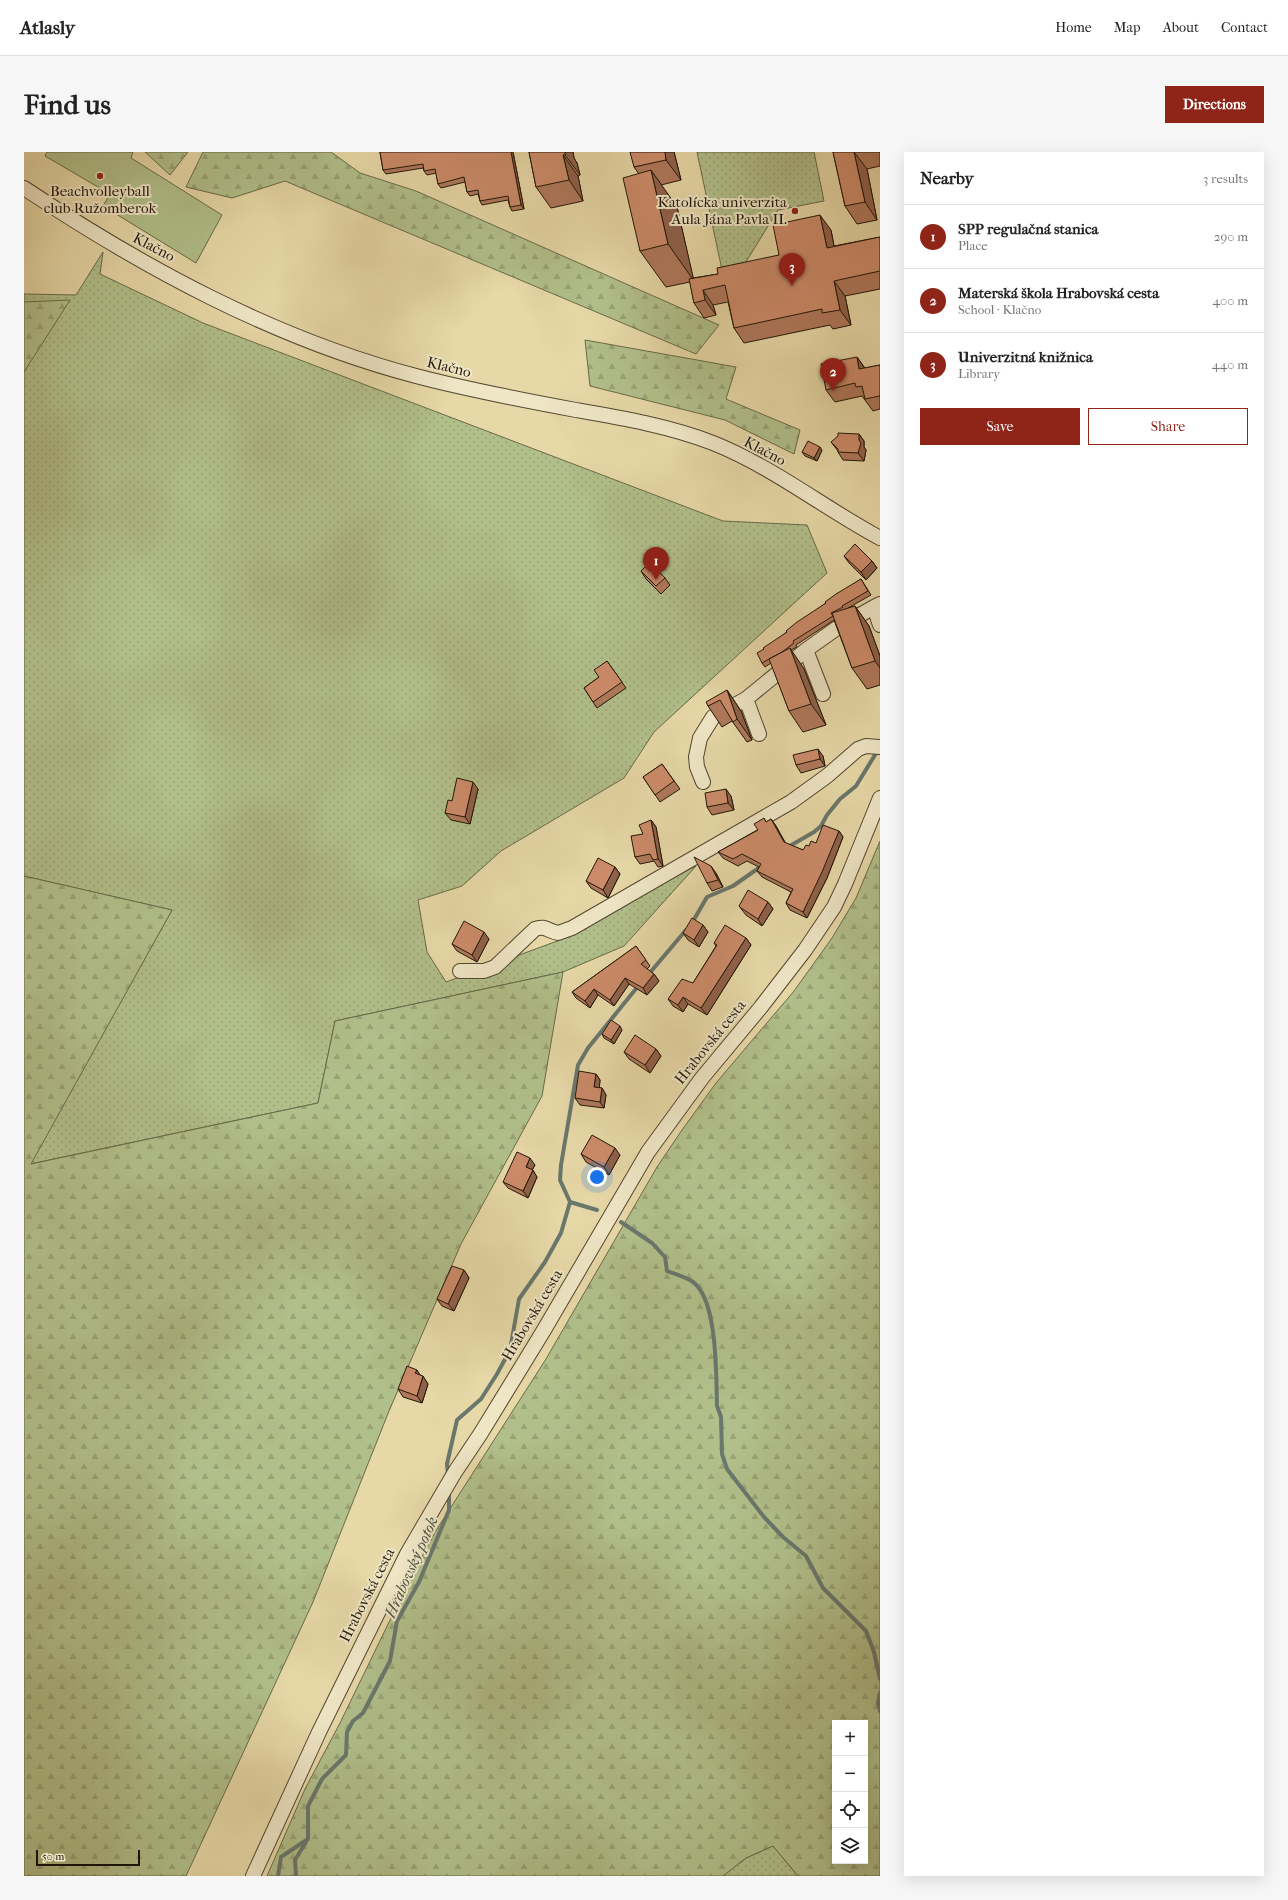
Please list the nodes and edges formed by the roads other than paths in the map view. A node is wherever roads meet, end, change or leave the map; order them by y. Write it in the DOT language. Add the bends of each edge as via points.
graph roads {
  1 [pos="24,188"];
  2 [pos="880,538"];
  3 [pos="877,606"];
  4 [pos="880,625"];
  5 [pos="806,650"];
  6 [pos="823,694"];
  7 [pos="746,699"];
  8 [pos="759,734"];
  9 [pos="878,747"];
  10 [pos="704,782"];
  11 [pos="880,798"];
  12 [pos="460,971"];
  13 [pos="253,1876"];
  1 -- 2 [label="street, Klačno" via="81,226 128,252 224,304 297,336 415,376 640,422 696,437 742,457"];
  3 -- 4 [label="street"];
  3 -- 5 [label="street" via="837,628"];
  5 -- 6 [label="street"];
  5 -- 7 [label="street"];
  7 -- 8 [label="street"];
  7 -- 10 [label="street" via="713,717 700,738 696,757 697,767"];
  9 -- 12 [label="street" via="866,746 858,749 791,802 572,928 558,933 540,927 495,967 484,971"];
  11 -- 13 [label="street, Hrabovská cesta" via="845,884 830,912 806,950 702,1078 655,1141 544,1330 407,1554 385,1594"];
}
